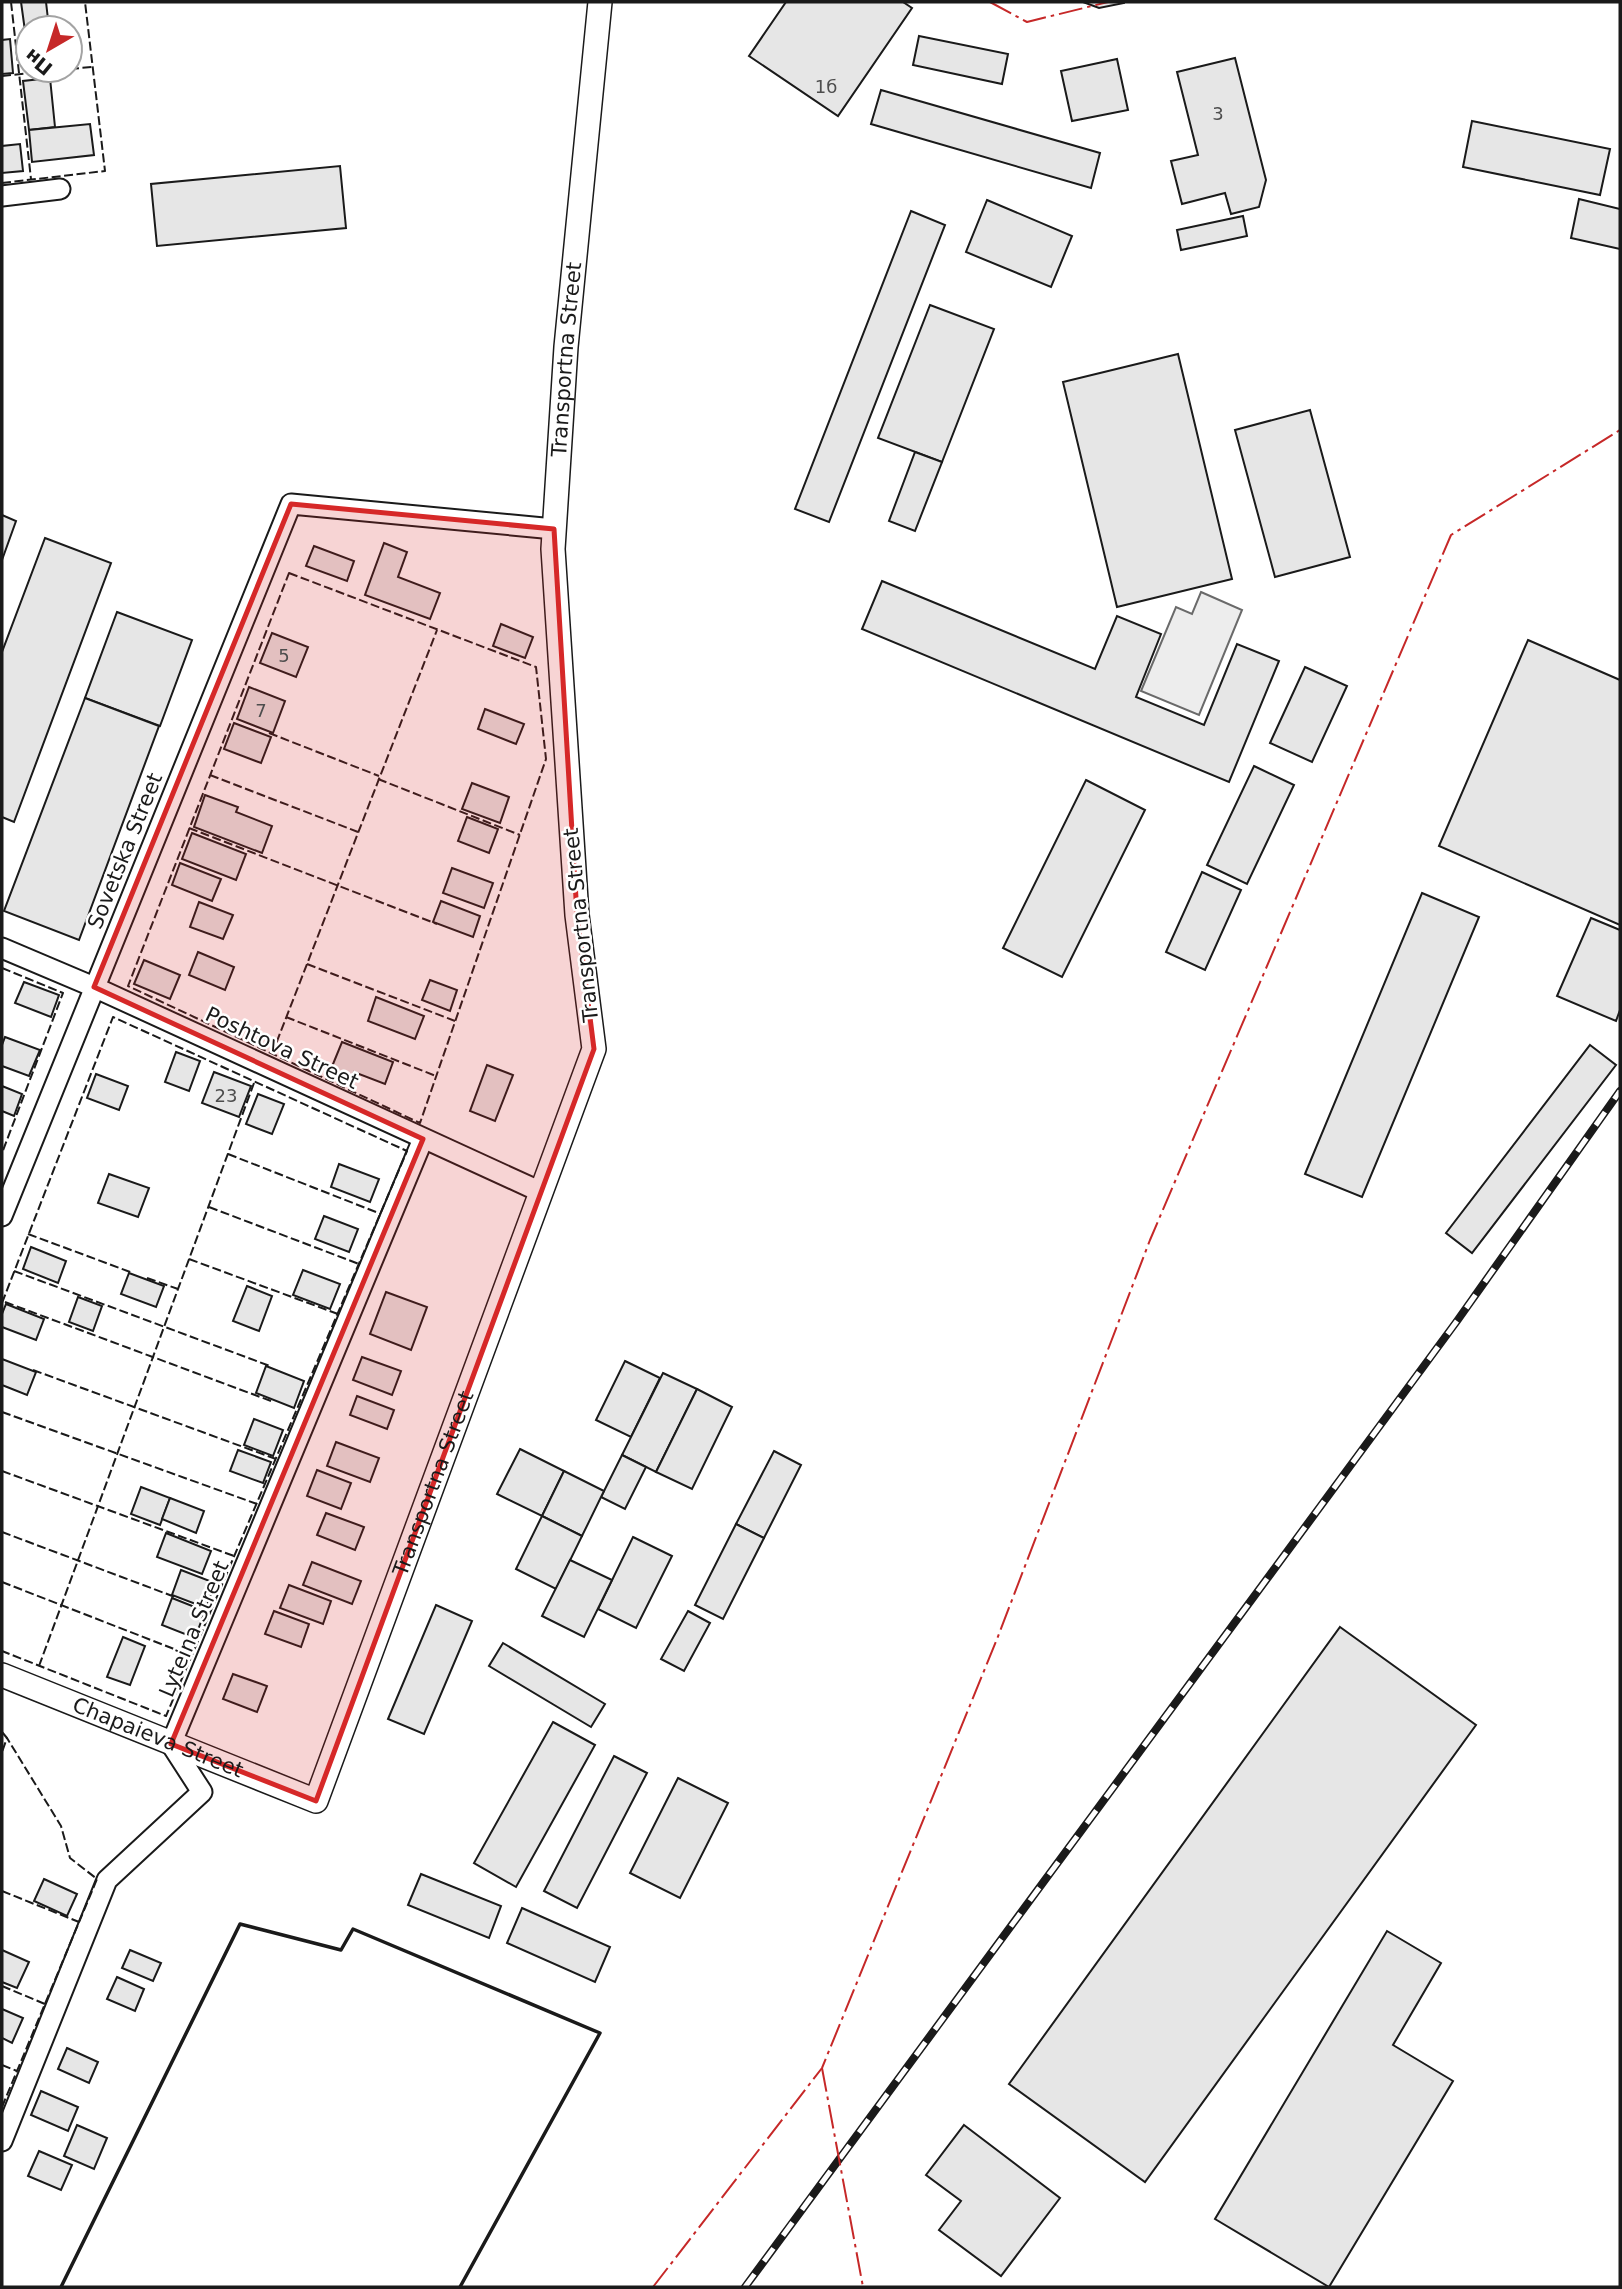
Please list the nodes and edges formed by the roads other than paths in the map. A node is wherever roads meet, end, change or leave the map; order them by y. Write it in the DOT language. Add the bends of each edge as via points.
graph roads {
  1 [pos="600,2"];
  2 [pos="60,189"];
  3 [pos="2,196"];
  4 [pos="554,529"];
  5 [pos="2,948"];
  6 [pos="94,987"];
  7 [pos="424,1139"];
  8 [pos="541,1192"];
  9 [pos="4,1204"];
  10 [pos="2,1675"];
  11 [pos="171,1744"];
  12 [pos="316,1801"];
  13 [pos="2,2141"];
  1 -- 4 [label="street, Transportna Street" via="566,347"];
  2 -- 3 [label="street"];
  4 -- 6 [label="street, Sovetska Street" via="291,504"];
  4 -- 8 [label="street, Transportna Street" via="576,902 594,1049"];
  5 -- 6 [label="street, Poshtova Street"];
  6 -- 7 [label="street, Poshtova Street"];
  6 -- 9 [label="street, Sovetska Street"];
  7 -- 8 [label="street, Poshtova Street"];
  7 -- 11 [label="street, Lyteina Street"];
  8 -- 12 [label="street, Transportna Street"];
  10 -- 11 [label="street, Chapaieva Street"];
  11 -- 12 [label="street, Chapaieva Street"];
  11 -- 13 [label="street" via="202,1792 107,1880"];
}
